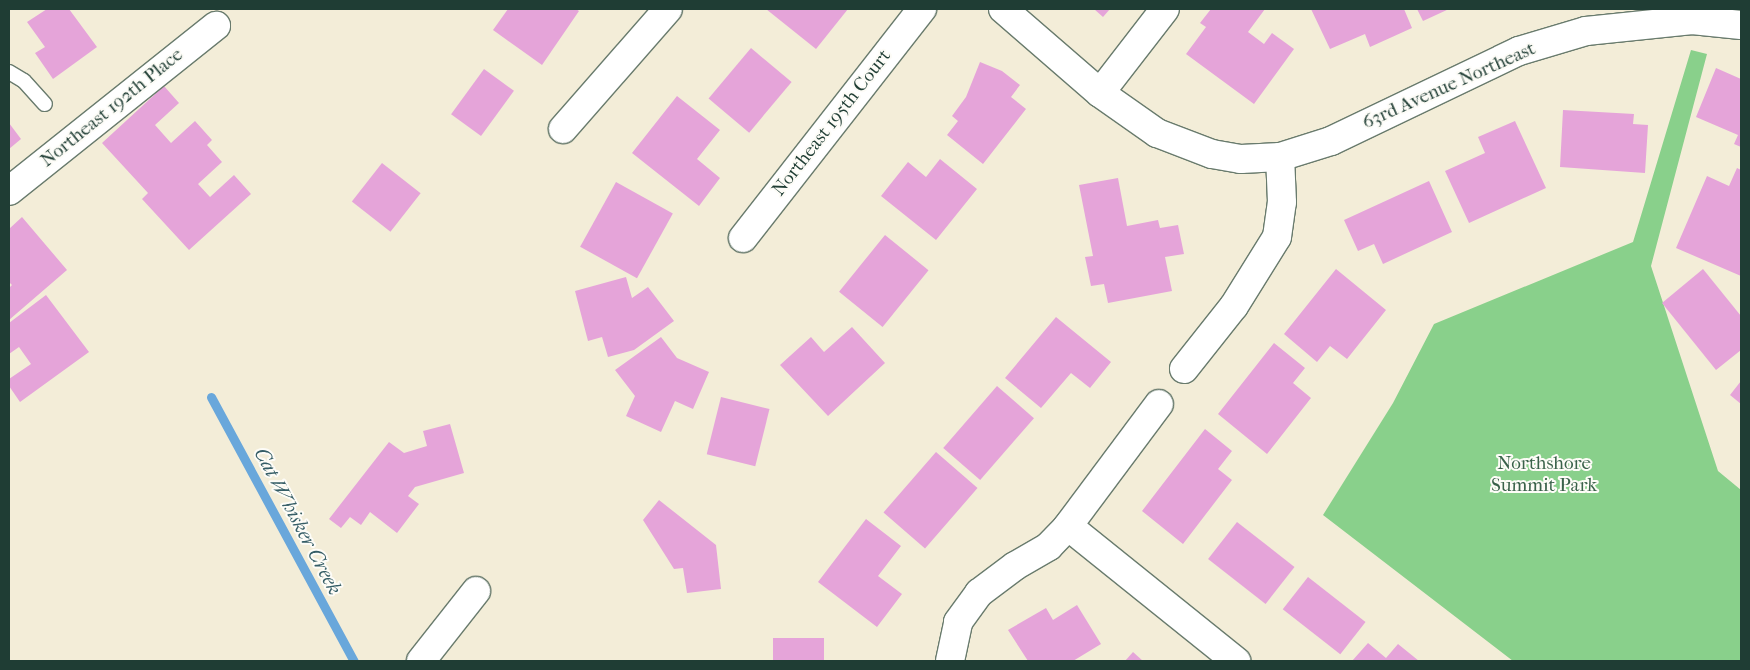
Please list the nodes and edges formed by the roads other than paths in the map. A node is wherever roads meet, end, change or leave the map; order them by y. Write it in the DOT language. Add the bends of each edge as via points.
graph roads {
  1 [pos="668,9"];
  2 [pos="922,9"];
  3 [pos="1002,9"];
  4 [pos="1165,9"];
  5 [pos="1644,16"];
  6 [pos="1741,25"];
  7 [pos="216,26"];
  8 [pos="9,72"];
  9 [pos="1100,93"];
  10 [pos="45,104"];
  11 [pos="563,129"];
  12 [pos="1280,157"];
  13 [pos="9,191"];
  14 [pos="743,238"];
  15 [pos="1184,369"];
  16 [pos="1159,404"];
  17 [pos="1068,526"];
  18 [pos="476,591"];
  19 [pos="421,661"];
  20 [pos="950,661"];
  21 [pos="1236,661"];
  1 -- 11 [label="street"];
  2 -- 14 [label="street, Northeast 195th Court"];
  3 -- 9 [label="street, 63rd Avenue Northeast"];
  4 -- 9 [label="street"];
  5 -- 6 [label="street, 63rd Avenue Northeast"];
  5 -- 12 [label="street, 63rd Avenue Northeast" via="1519,51 1331,141"];
  7 -- 13 [label="street, Northeast 192th Place"];
  8 -- 10 [label="lane" via="24,81"];
  9 -- 12 [label="street, 63rd Avenue Northeast" via="1157,133 1185,146 1241,159"];
  12 -- 15 [label="street" via="1282,202 1277,237 1234,306"];
  16 -- 17 [label="street"];
  17 -- 20 [label="street" via="1049,546 979,593 958,622"];
  17 -- 21 [label="street"];
  18 -- 19 [label="street"];
}
